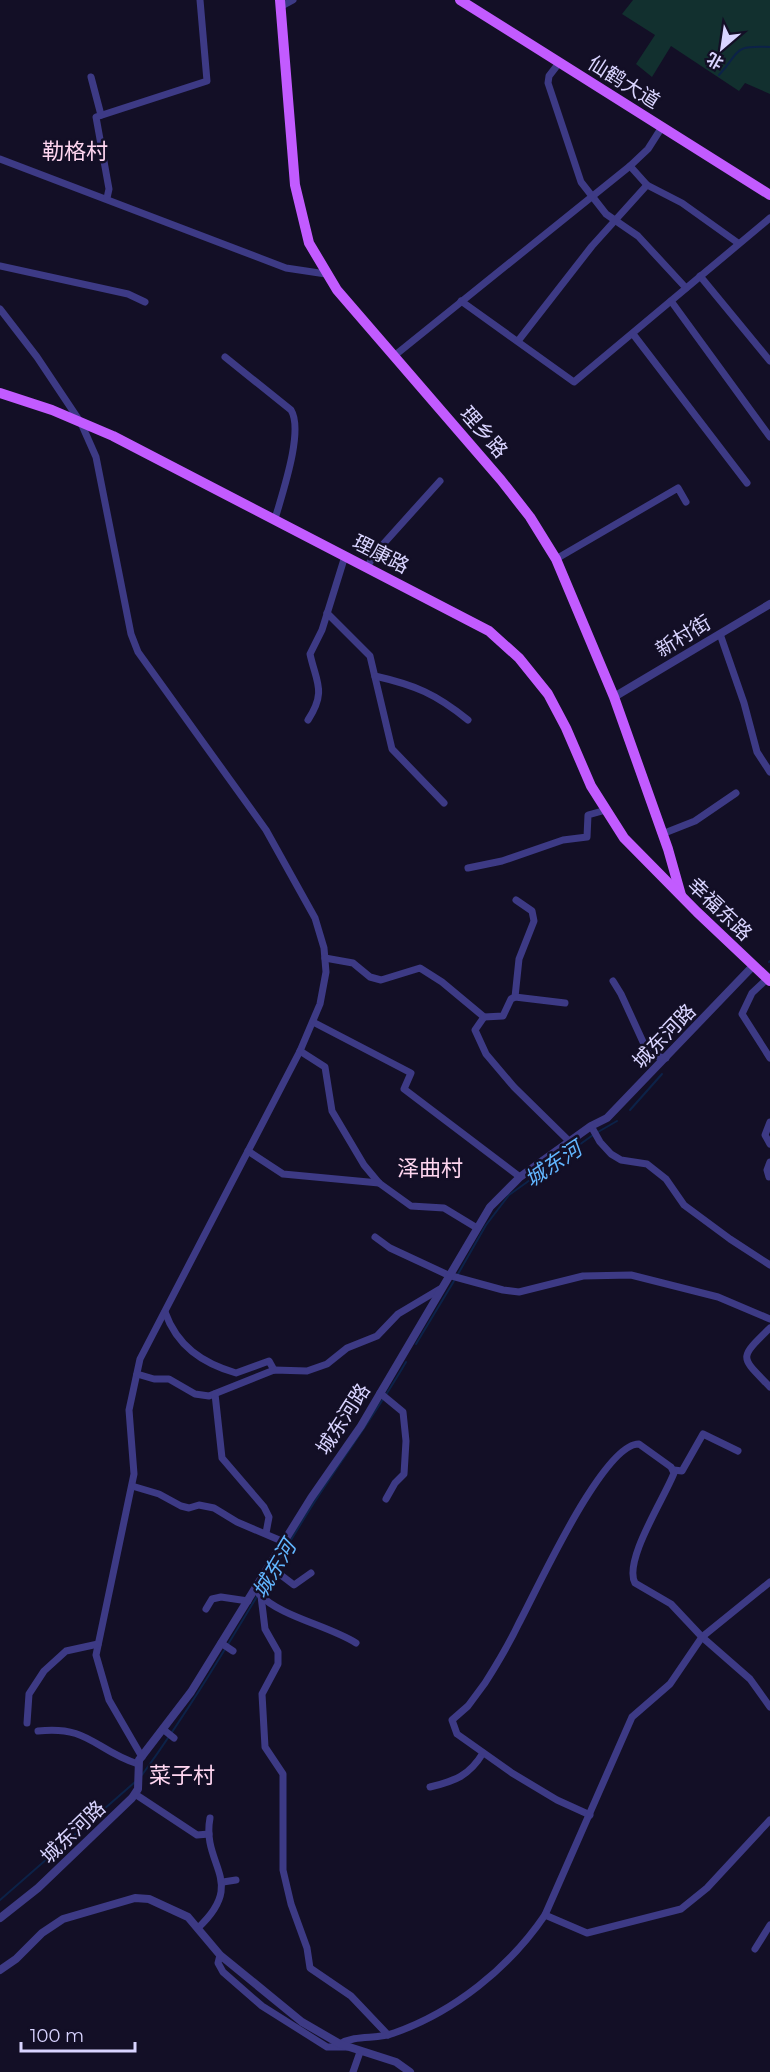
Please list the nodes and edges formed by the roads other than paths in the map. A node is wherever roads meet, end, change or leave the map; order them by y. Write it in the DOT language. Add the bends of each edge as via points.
graph roads {
  1 [pos="200,0"];
  2 [pos="293,0"];
  3 [pos="460,0"];
  4 [pos="280,4"];
  5 [pos="559,63"];
  6 [pos="91,77"];
  7 [pos="101,115"];
  8 [pos="662,127"];
  9 [pos="0,159"];
  10 [pos="630,166"];
  11 [pos="647,185"];
  12 [pos="770,195"];
  13 [pos="592,196"];
  14 [pos="107,198"];
  15 [pos="770,218"];
  16 [pos="616,219"];
  17 [pos="738,243"];
  18 [pos="0,266"];
  19 [pos="326,274"];
  20 [pos="700,276"];
  21 [pos="686,288"];
  22 [pos="461,301"];
  23 [pos="670,301"];
  24 [pos="145,302"];
  25 [pos="0,309"];
  26 [pos="633,334"];
  27 [pos="518,341"];
  28 [pos="393,356"];
  29 [pos="225,357"];
  30 [pos="770,361"];
  31 [pos="0,393"];
  32 [pos="81,423"];
  33 [pos="770,437"];
  34 [pos="440,481"];
  35 [pos="747,483"];
  36 [pos="686,502"];
  37 [pos="275,519"];
  38 [pos="345,556"];
  39 [pos="556,559"];
  40 [pos="367,567"];
  41 [pos="770,604"];
  42 [pos="327,614"];
  43 [pos="720,634"];
  44 [pos="375,676"];
  45 [pos="614,697"];
  46 [pos="308,720"];
  47 [pos="468,720"];
  48 [pos="770,772"];
  49 [pos="736,793"];
  50 [pos="444,803"];
  51 [pos="606,810"];
  52 [pos="662,834"];
  53 [pos="668,849"];
  54 [pos="646,861"];
  55 [pos="468,868"];
  56 [pos="681,895"];
  57 [pos="516,900"];
  58 [pos="325,958"];
  59 [pos="753,966"];
  60 [pos="769,980"];
  61 [pos="613,981"];
  62 [pos="515,997"];
  63 [pos="565,1003"];
  64 [pos="484,1017"];
  65 [pos="313,1022"];
  66 [pos="300,1051"];
  67 [pos="666,1058"];
  68 [pos="770,1058"];
  69 [pos="770,1122"];
  70 [pos="594,1131"];
  71 [pos="570,1142"];
  72 [pos="770,1144"];
  73 [pos="248,1151"];
  74 [pos="770,1162"];
  75 [pos="520,1177"];
  76 [pos="769,1177"];
  77 [pos="379,1183"];
  78 [pos="477,1228"];
  79 [pos="375,1237"];
  80 [pos="770,1265"];
  81 [pos="450,1276"];
  82 [pos="440,1289"];
  83 [pos="165,1312"];
  84 [pos="770,1319"];
  85 [pos="770,1328"];
  86 [pos="274,1370"];
  87 [pos="137,1374"];
  88 [pos="770,1387"];
  89 [pos="380,1393"];
  90 [pos="215,1394"];
  91 [pos="738,1451"];
  92 [pos="674,1470"];
  93 [pos="132,1486"];
  94 [pos="386,1499"];
  95 [pos="266,1533"];
  96 [pos="284,1542"];
  97 [pos="273,1569"];
  98 [pos="311,1573"];
  99 [pos="770,1582"];
  100 [pos="258,1593"];
  101 [pos="248,1600"];
  102 [pos="206,1609"];
  103 [pos="702,1637"];
  104 [pos="221,1643"];
  105 [pos="356,1643"];
  106 [pos="98,1644"];
  107 [pos="233,1651"];
  108 [pos="770,1707"];
  109 [pos="27,1723"];
  110 [pos="38,1731"];
  111 [pos="483,1753"];
  112 [pos="140,1760"];
  113 [pos="430,1787"];
  114 [pos="135,1794"];
  115 [pos="590,1815"];
  116 [pos="210,1818"];
  117 [pos="770,1820"];
  118 [pos="209,1834"];
  119 [pos="236,1880"];
  120 [pos="223,1882"];
  121 [pos="545,1915"];
  122 [pos="0,1918"];
  123 [pos="770,1925"];
  124 [pos="198,1928"];
  125 [pos="755,1949"];
  126 [pos="0,1970"];
  127 [pos="388,2035"];
  128 [pos="344,2046"];
  129 [pos="360,2052"];
  130 [pos="353,2072"];
  131 [pos="410,2072"];
  1 -- 7 [label="street" via="207,81"];
  2 -- 4 [label="street"];
  3 -- 5 [label="main road, 仙鹤大道"];
  4 -- 19 [label="main road, 理乡路" via="298,204 304,231"];
  5 -- 8 [label="main road, 仙鹤大道"];
  5 -- 13 [label="street" via="548,83 575,171"];
  6 -- 7 [label="street"];
  7 -- 14 [label="street" via="96,120 109,189"];
  8 -- 10 [label="street" via="648,149"];
  8 -- 12 [label="main road, 仙鹤大道"];
  9 -- 14 [label="street"];
  10 -- 11 [label="street"];
  10 -- 13 [label="street"];
  11 -- 16 [label="street"];
  11 -- 17 [label="street"];
  13 -- 16 [label="street" via="606,214"];
  13 -- 22 [label="street"];
  14 -- 19 [label="street" via="286,268"];
  15 -- 17 [label="street"];
  16 -- 21 [label="street" via="638,236"];
  16 -- 27 [label="street"];
  17 -- 20 [label="street"];
  18 -- 24 [label="street" via="128,294"];
  19 -- 28 [label="main road, 理乡路"];
  20 -- 21 [label="street"];
  20 -- 30 [label="street"];
  21 -- 23 [label="street"];
  22 -- 27 [label="street"];
  22 -- 28 [label="street"];
  23 -- 26 [label="street"];
  23 -- 33 [label="street"];
  25 -- 32 [label="street"];
  26 -- 27 [label="street" via="574,382"];
  26 -- 35 [label="street"];
  28 -- 39 [label="main road, 理乡路" via="516,498"];
  29 -- 37 [label="street" via="295,417 295,433"];
  31 -- 32 [label="main road, 理康路"];
  32 -- 37 [label="main road, 理康路"];
  32 -- 58 [label="street" via="96,457 131,634 138,652 266,830 315,918"];
  34 -- 40 [label="street"];
  36 -- 39 [label="street" via="678,488"];
  37 -- 38 [label="main road, 理康路"];
  38 -- 40 [label="main road, 理康路"];
  38 -- 42 [label="street"];
  39 -- 45 [label="main road, 理乡路"];
  40 -- 51 [label="main road, 理康路" via="480,625 512,651 558,711 591,786"];
  41 -- 43 [label="street, 新村街"];
  42 -- 44 [label="street" via="370,656"];
  42 -- 46 [label="street" via="310,654 319,683 315,708"];
  43 -- 45 [label="street, 新村街"];
  43 -- 48 [label="street" via="757,752"];
  44 -- 47 [label="street" via="432,693"];
  44 -- 50 [label="street" via="392,749"];
  45 -- 52 [label="main road, 理乡路"];
  49 -- 52 [label="street" via="695,821"];
  51 -- 54 [label="main road, 理康路"];
  51 -- 55 [label="street" via="588,815 587,837 563,840"];
  52 -- 53 [label="main road, 理乡路"];
  53 -- 54 [label="main road" via="659,859"];
  53 -- 56 [label="main road, 理乡路"];
  54 -- 56 [label="main road, 幸福东路"];
  56 -- 59 [label="main road, 幸福东路"];
  57 -- 62 [label="street" via="532,911 534,918 519,959"];
  58 -- 64 [label="street" via="353,963 370,978 381,980 420,968"];
  58 -- 65 [label="street" via="323,995"];
  59 -- 60 [label="main road, 幸福东路"];
  59 -- 67 [label="street, 城东河路"];
  60 -- 68 [label="street" via="752,993 742,1014"];
  61 -- 67 [label="street" via="649,1056"];
  62 -- 63 [label="street"];
  62 -- 64 [label="street" via="503,1016"];
  64 -- 71 [label="street" via="475,1030 486,1054 538,1113 557,1126"];
  65 -- 66 [label="street"];
  65 -- 75 [label="street" via="411,1073 404,1089"];
  66 -- 73 [label="street"];
  66 -- 77 [label="street" via="325,1067 332,1111"];
  67 -- 70 [label="street, 城东河路"];
  69 -- 72 [label="street" via="765,1135"];
  70 -- 71 [label="street, 城东河路"];
  70 -- 80 [label="street" via="617,1158 647,1164 666,1179 684,1205"];
  71 -- 75 [label="street, 城东河路"];
  73 -- 77 [label="street" via="283,1174"];
  73 -- 83 [label="street"];
  74 -- 76 [label="street"];
  75 -- 78 [label="street, 城东河路" via="500,1196"];
  77 -- 78 [label="street" via="411,1206 444,1208"];
  78 -- 81 [label="street, 城东河路"];
  79 -- 81 [label="street"];
  81 -- 82 [label="street, 城东河路"];
  81 -- 84 [label="street" via="519,1292 583,1276 631,1275 718,1297"];
  82 -- 86 [label="street" via="398,1314 377,1336 347,1348 327,1364 307,1371"];
  82 -- 89 [label="street, 城东河路"];
  83 -- 86 [label="street" via="172,1332 204,1359 236,1373 269,1361"];
  83 -- 87 [label="street" via="150,1336"];
  85 -- 88 [label="street" via="745,1356 747,1364"];
  86 -- 90 [label="street"];
  87 -- 90 [label="street" via="169,1378 195,1394"];
  87 -- 93 [label="street" via="129,1410"];
  89 -- 94 [label="street" via="403,1412 406,1441 404,1474"];
  89 -- 96 [label="street, 城东河路"];
  90 -- 95 [label="street" via="222,1458 264,1507 269,1517"];
  91 -- 92 [label="street" via="703,1434 682,1472"];
  92 -- 103 [label="street" via="632,1575 636,1583 672,1604"];
  92 -- 111 [label="street" via="635,1443 616,1456 595,1484 485,1683 452,1720 458,1734"];
  93 -- 95 [label="street" via="181,1506 214,1508"];
  93 -- 106 [label="street"];
  95 -- 96 [label="street"];
  96 -- 97 [label="street, 城东河路"];
  97 -- 98 [label="street" via="294,1585"];
  97 -- 100 [label="street, 城东河路"];
  99 -- 103 [label="street"];
  100 -- 101 [label="street, 城东河路"];
  100 -- 105 [label="street"];
  100 -- 127 [label="street" via="265,1629 278,1652 278,1664 266,1683 261,1704 266,1747 283,1774 283,1870 291,1904 310,1968 351,1996"];
  101 -- 102 [label="street" via="221,1597 212,1599"];
  101 -- 104 [label="street, 城东河路"];
  103 -- 108 [label="street" via="750,1679"];
  103 -- 115 [label="street" via="670,1684 632,1717"];
  104 -- 107 [label="street"];
  104 -- 112 [label="street, 城东河路" via="169,1734"];
  106 -- 109 [label="street" via="66,1651 44,1671 29,1694"];
  106 -- 112 [label="street" via="98,1663 109,1700"];
  110 -- 112 [label="street" via="74,1732 91,1737 109,1751"];
  111 -- 113 [label="street" via="462,1777"];
  111 -- 115 [label="street" via="540,1791"];
  112 -- 114 [label="street"];
  114 -- 118 [label="street" via="197,1835"];
  114 -- 122 [label="street, 城东河路" via="38,1888"];
  115 -- 121 [label="street"];
  116 -- 118 [label="street"];
  117 -- 121 [label="street" via="681,1909 587,1934"];
  118 -- 120 [label="street"];
  119 -- 120 [label="street"];
  120 -- 124 [label="street" via="214,1913"];
  121 -- 127 [label="street" via="495,1972 435,2017"];
  123 -- 125 [label="street"];
  124 -- 126 [label="street" via="175,1908 135,1898 63,1919"];
  124 -- 128 [label="street" via="220,1955 302,2022"];
  127 -- 128 [label="street" via="350,2039"];
  128 -- 129 [label="street"];
  129 -- 130 [label="street"];
  129 -- 131 [label="street" via="396,2062"];
}
